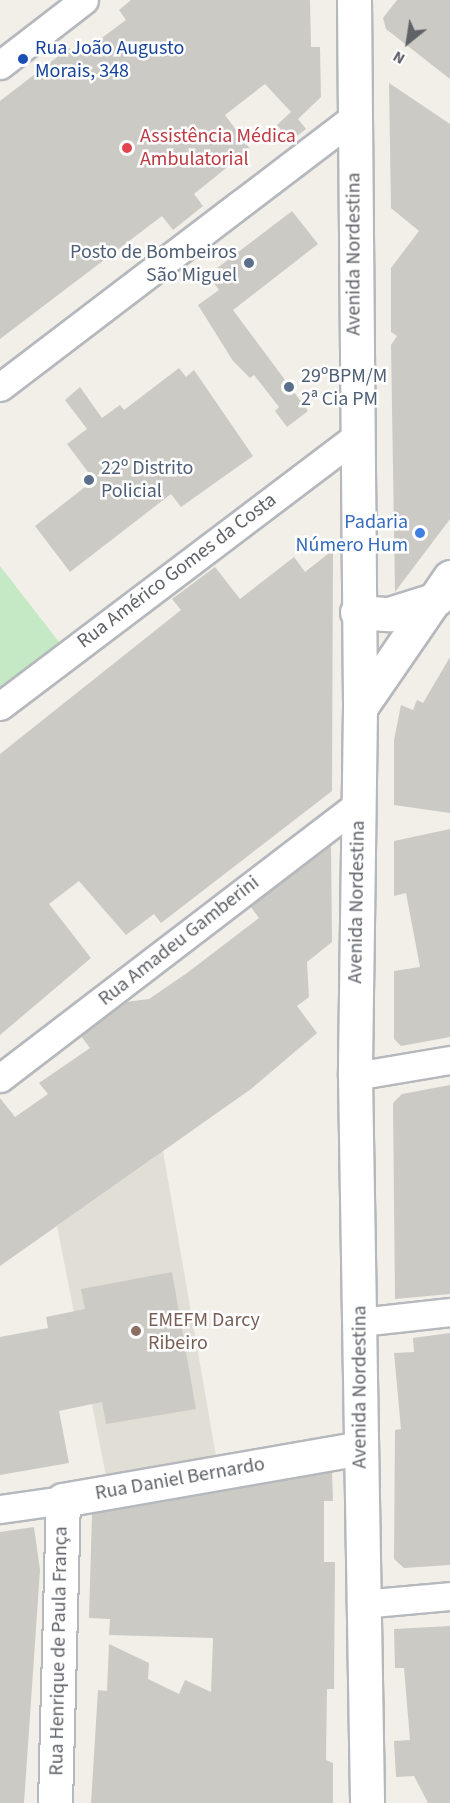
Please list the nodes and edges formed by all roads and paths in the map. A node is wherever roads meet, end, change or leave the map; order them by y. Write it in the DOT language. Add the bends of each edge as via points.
graph roads {
  1 [pos="60,0"];
  2 [pos="84,0"];
  3 [pos="354,0"];
  4 [pos="53,27"];
  5 [pos="0,65"];
  6 [pos="353,118"];
  7 [pos="0,387"];
  8 [pos="355,438"];
  9 [pos="446,592"];
  10 [pos="357,612"];
  11 [pos="0,706"];
  12 [pos="360,708"];
  13 [pos="358,804"];
  14 [pos="450,1060"];
  15 [pos="355,1076"];
  16 [pos="0,1078"];
  17 [pos="450,1312"];
  18 [pos="360,1322"];
  19 [pos="360,1448"];
  20 [pos="63,1500"];
  21 [pos="0,1509"];
  22 [pos="450,1596"];
  23 [pos="362,1604"];
  24 [pos="56,1803"];
  25 [pos="367,1803"];
  1 -- 4 [label="street"];
  2 -- 4 [label="street"];
  3 -- 6 [label="main road, Avenida Nordestina"];
  4 -- 5 [label="street"];
  6 -- 7 [label="street"];
  6 -- 8 [label="main road, Avenida Nordestina"];
  8 -- 10 [label="main road, Avenida Nordestina"];
  8 -- 11 [label="street, Rua Américo Gomes da Costa"];
  9 -- 10 [label="main road" via="389,614"];
  9 -- 12 [label="main road"];
  10 -- 12 [label="main road, Avenida Nordestina"];
  12 -- 13 [label="main road, Avenida Nordestina"];
  13 -- 15 [label="main road, Avenida Nordestina"];
  13 -- 16 [label="street, Rua Amadeu Gamberini"];
  14 -- 15 [label="street"];
  15 -- 18 [label="main road, Avenida Nordestina"];
  17 -- 18 [label="street"];
  18 -- 19 [label="main road, Avenida Nordestina"];
  19 -- 20 [label="main road, Rua Daniel Bernardo"];
  19 -- 23 [label="main road, Avenida Nordestina"];
  20 -- 21 [label="street, Rua Daniel Bernardo"];
  20 -- 24 [label="main road, Rua Henrique de Paula França"];
  22 -- 23 [label="street"];
  23 -- 25 [label="main road, Avenida Nordestina"];
}
